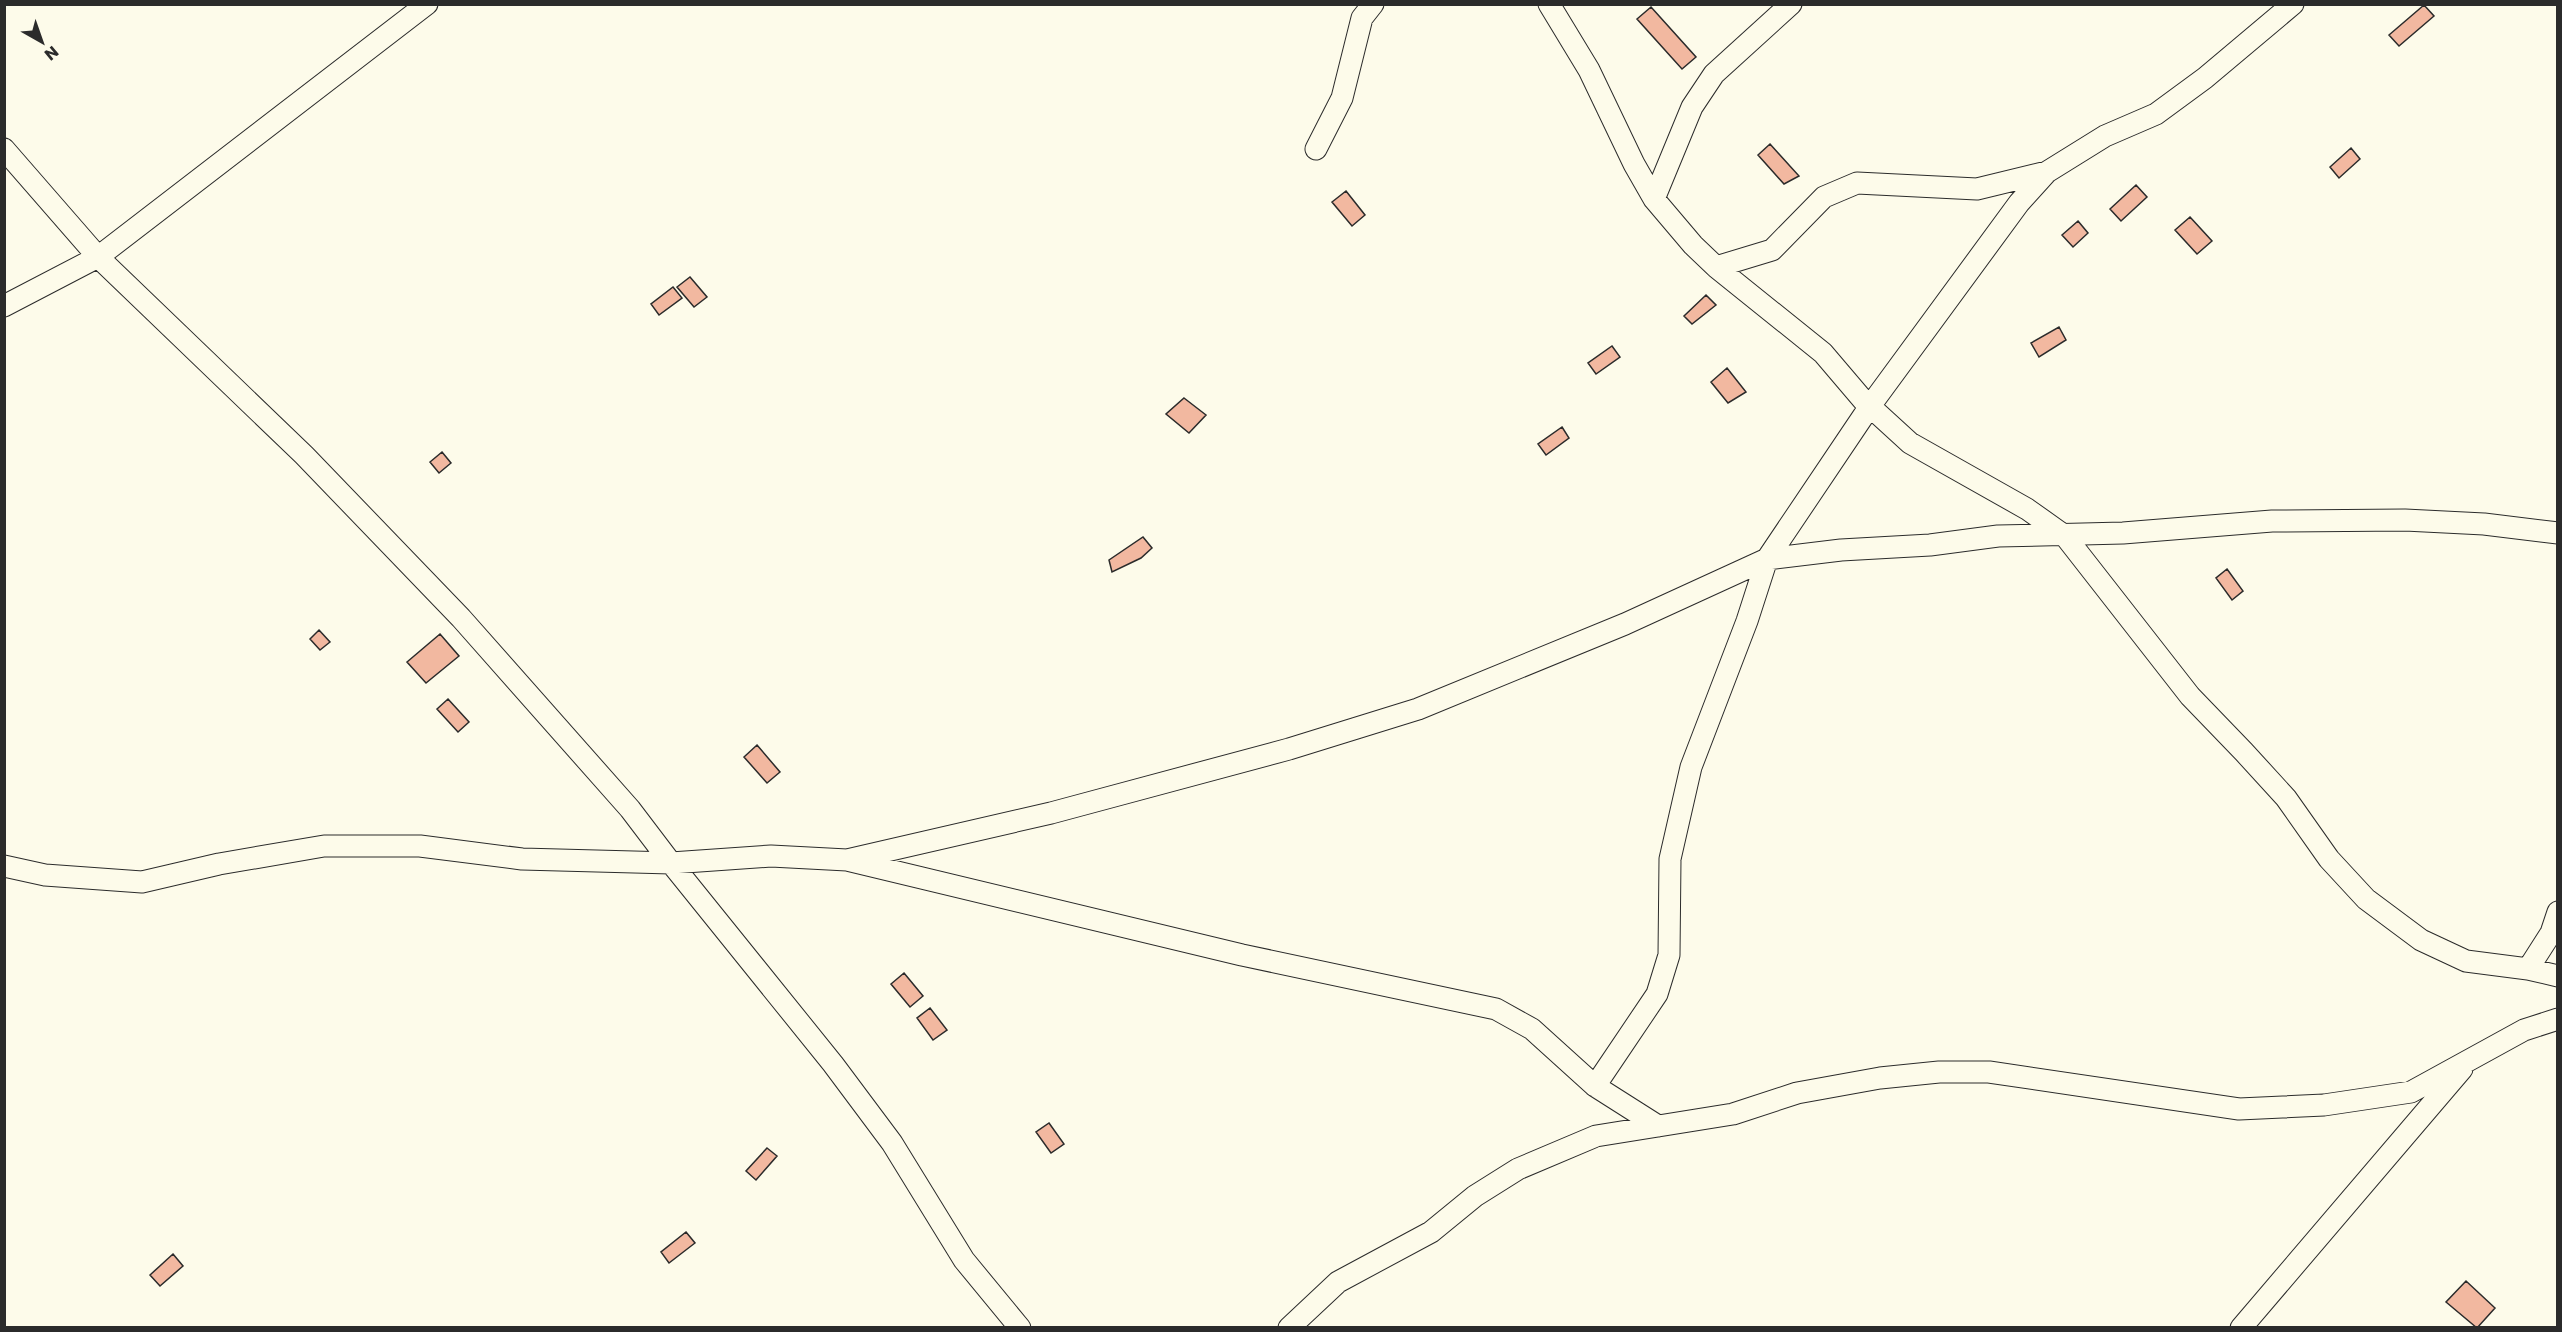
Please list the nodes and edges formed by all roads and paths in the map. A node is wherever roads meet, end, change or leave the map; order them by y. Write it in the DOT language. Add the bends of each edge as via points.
graph roads {
  1 [pos="427,4"];
  2 [pos="1373,4"];
  3 [pos="1549,4"];
  4 [pos="1791,4"];
  5 [pos="2294,4"];
  6 [pos="4,149"];
  7 [pos="1316,149"];
  8 [pos="2047,172"];
  9 [pos="1654,198"];
  10 [pos="98,257"];
  11 [pos="1716,267"];
  12 [pos="4,306"];
  13 [pos="1870,406"];
  14 [pos="2558,533"];
  15 [pos="2065,536"];
  16 [pos="1767,559"];
  17 [pos="847,860"];
  18 [pos="671,863"];
  19 [pos="4,866"];
  20 [pos="2558,912"];
  21 [pos="2528,969"];
  22 [pos="2558,976"];
  23 [pos="2558,1019"];
  24 [pos="2470,1060"];
  25 [pos="1595,1086"];
  26 [pos="1658,1126"];
  27 [pos="1020,1328"];
  28 [pos="1289,1328"];
  29 [pos="2241,1328"];
  1 -- 10 [label="street"];
  2 -- 7 [label="street" via="1362,18 1341,98"];
  3 -- 9 [label="street" via="1589,70"];
  4 -- 9 [label="street" via="1714,74 1692,107"];
  5 -- 8 [label="street" via="2156,114 2105,136"];
  6 -- 10 [label="street"];
  8 -- 11 [label="street" via="1977,189 1857,183 1824,197 1772,250"];
  8 -- 13 [label="street" via="2019,203"];
  9 -- 11 [label="street"];
  10 -- 12 [label="street"];
  10 -- 18 [label="street" via="304,454 461,618 630,809"];
  11 -- 13 [label="street" via="1823,353"];
  13 -- 15 [label="street" via="1910,443 2027,509"];
  13 -- 16 [label="street"];
  14 -- 15 [label="street" via="2405,520 2294,521"];
  15 -- 16 [label="street" via="1998,536"];
  15 -- 21 [label="street" via="2190,696 2286,798 2329,859 2366,899 2421,940 2466,961"];
  16 -- 17 [label="street" via="1625,624 1418,709 1289,749 1051,813"];
  16 -- 25 [label="street" via="1691,767 1670,859 1669,955 1657,994"];
  17 -- 18 [label="street" via="771,856"];
  17 -- 25 [label="street" via="1242,955 1496,1009 1532,1029"];
  18 -- 19 [label="street" via="522,859 420,846 336,846 219,864 142,882 45,875"];
  18 -- 27 [label="street" via="833,1064 892,1143 964,1260"];
  20 -- 21 [label="street" via="2551,933"];
  21 -- 22 [label="street"];
  23 -- 24 [label="street" via="2524,1030"];
  24 -- 26 [label="street" via="2411,1092 2324,1105 2239,1109 1989,1072 1939,1072 1797,1093 1733,1114"];
  24 -- 29 [label="street"];
  25 -- 26 [label="street"];
  26 -- 28 [label="street" via="1596,1136 1518,1169 1475,1196 1431,1232 1338,1282"];
}
